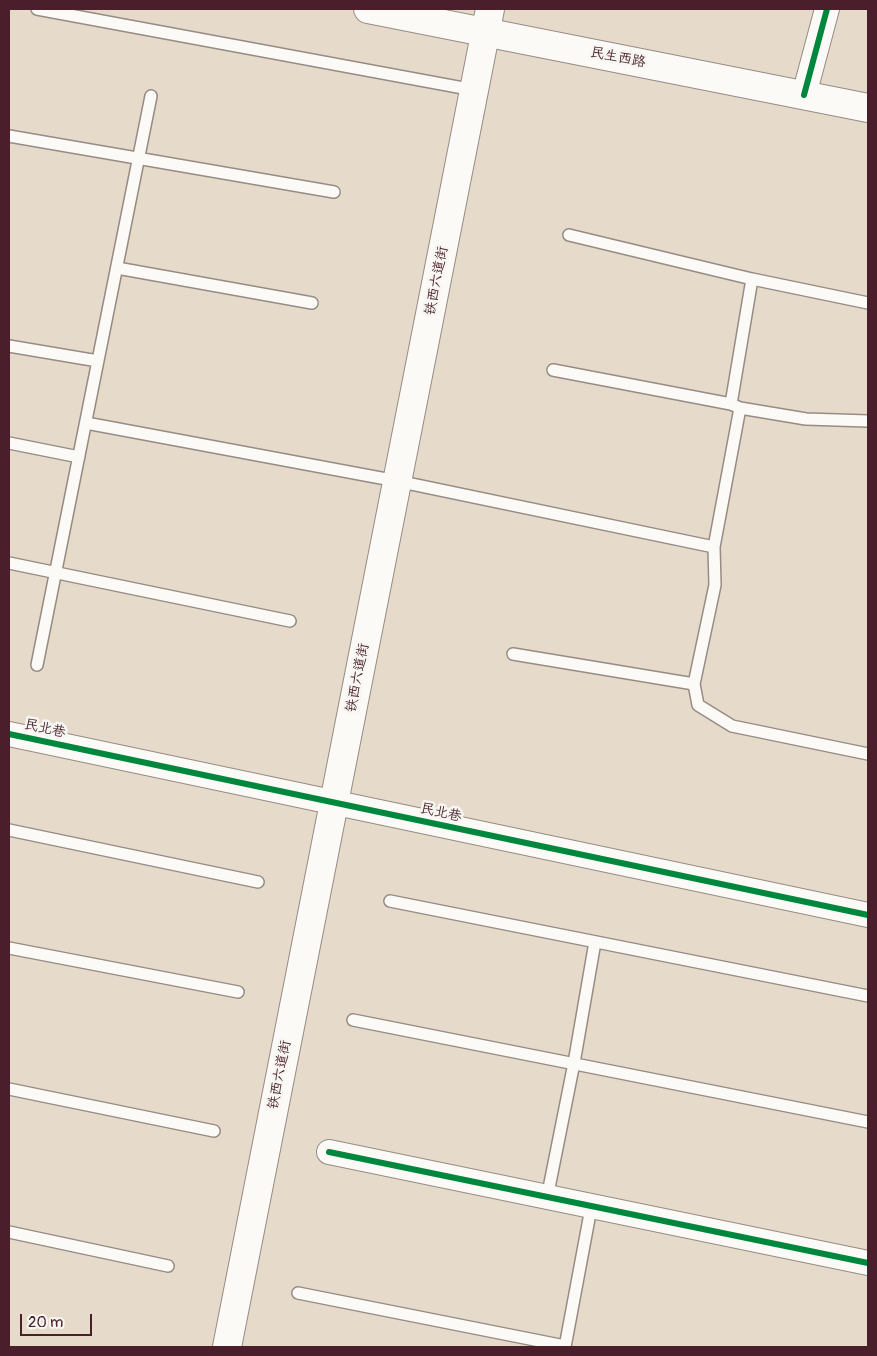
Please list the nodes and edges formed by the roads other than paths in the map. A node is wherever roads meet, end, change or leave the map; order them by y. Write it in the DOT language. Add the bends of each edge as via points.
graph roads {
  1 [pos="37,9"];
  2 [pos="368,9"];
  3 [pos="827,9"];
  4 [pos="488,20"];
  5 [pos="474,90"];
  6 [pos="804,95"];
  7 [pos="151,96"];
  8 [pos="868,108"];
  9 [pos="9,136"];
  10 [pos="139,158"];
  11 [pos="334,192"];
  12 [pos="569,236"];
  13 [pos="116,268"];
  14 [pos="752,279"];
  15 [pos="868,303"];
  16 [pos="312,304"];
  17 [pos="9,346"];
  18 [pos="98,361"];
  19 [pos="553,370"];
  20 [pos="735,406"];
  21 [pos="868,421"];
  22 [pos="86,423"];
  23 [pos="9,443"];
  24 [pos="79,457"];
  25 [pos="397,481"];
  26 [pos="714,547"];
  27 [pos="9,564"];
  28 [pos="56,572"];
  29 [pos="290,621"];
  30 [pos="513,654"];
  31 [pos="37,665"];
  32 [pos="694,684"];
  33 [pos="9,734"];
  34 [pos="868,754"];
  35 [pos="334,804"];
  36 [pos="9,830"];
  37 [pos="258,882"];
  38 [pos="390,901"];
  39 [pos="868,915"];
  40 [pos="595,942"];
  41 [pos="9,948"];
  42 [pos="238,992"];
  43 [pos="868,996"];
  44 [pos="354,1020"];
  45 [pos="574,1063"];
  46 [pos="9,1090"];
  47 [pos="868,1122"];
  48 [pos="214,1131"];
  49 [pos="329,1152"];
  50 [pos="546,1198"];
  51 [pos="591,1208"];
  52 [pos="9,1232"];
  53 [pos="868,1263"];
  54 [pos="168,1266"];
  55 [pos="298,1293"];
  56 [pos="227,1347"];
  57 [pos="565,1347"];
  1 -- 5 [label="lane"];
  2 -- 4 [label="main road, 民生西路"];
  3 -- 6 [label="street"];
  4 -- 5 [label="main road, 铁西六道街"];
  4 -- 6 [label="main road, 民生西路"];
  5 -- 25 [label="main road, 铁西六道街"];
  6 -- 8 [label="main road, 民生西路"];
  7 -- 10 [label="lane"];
  9 -- 10 [label="lane"];
  10 -- 11 [label="lane"];
  10 -- 13 [label="lane"];
  12 -- 14 [label="lane"];
  13 -- 16 [label="lane"];
  13 -- 18 [label="lane"];
  14 -- 15 [label="lane"];
  14 -- 20 [label="lane"];
  17 -- 18 [label="lane"];
  18 -- 22 [label="lane"];
  19 -- 20 [label="lane"];
  20 -- 21 [label="lane" via="806,418"];
  20 -- 26 [label="lane"];
  22 -- 24 [label="lane"];
  22 -- 25 [label="lane"];
  23 -- 24 [label="lane"];
  24 -- 28 [label="lane"];
  25 -- 26 [label="lane"];
  25 -- 35 [label="main road, 铁西六道街"];
  26 -- 32 [label="lane" via="714,585"];
  27 -- 28 [label="lane"];
  28 -- 29 [label="lane"];
  28 -- 31 [label="lane"];
  30 -- 32 [label="lane"];
  32 -- 34 [label="lane" via="698,706 732,726"];
  33 -- 35 [label="street, 民北巷"];
  35 -- 39 [label="street, 民北巷"];
  35 -- 56 [label="main road, 铁西六道街"];
  36 -- 37 [label="lane"];
  38 -- 40 [label="lane"];
  40 -- 43 [label="lane"];
  40 -- 45 [label="lane"];
  41 -- 42 [label="lane"];
  44 -- 45 [label="lane"];
  45 -- 47 [label="lane"];
  45 -- 50 [label="lane"];
  46 -- 48 [label="lane"];
  49 -- 50 [label="street"];
  50 -- 51 [label="street"];
  51 -- 53 [label="street"];
  51 -- 57 [label="lane"];
  52 -- 54 [label="lane"];
  55 -- 57 [label="lane"];
}
